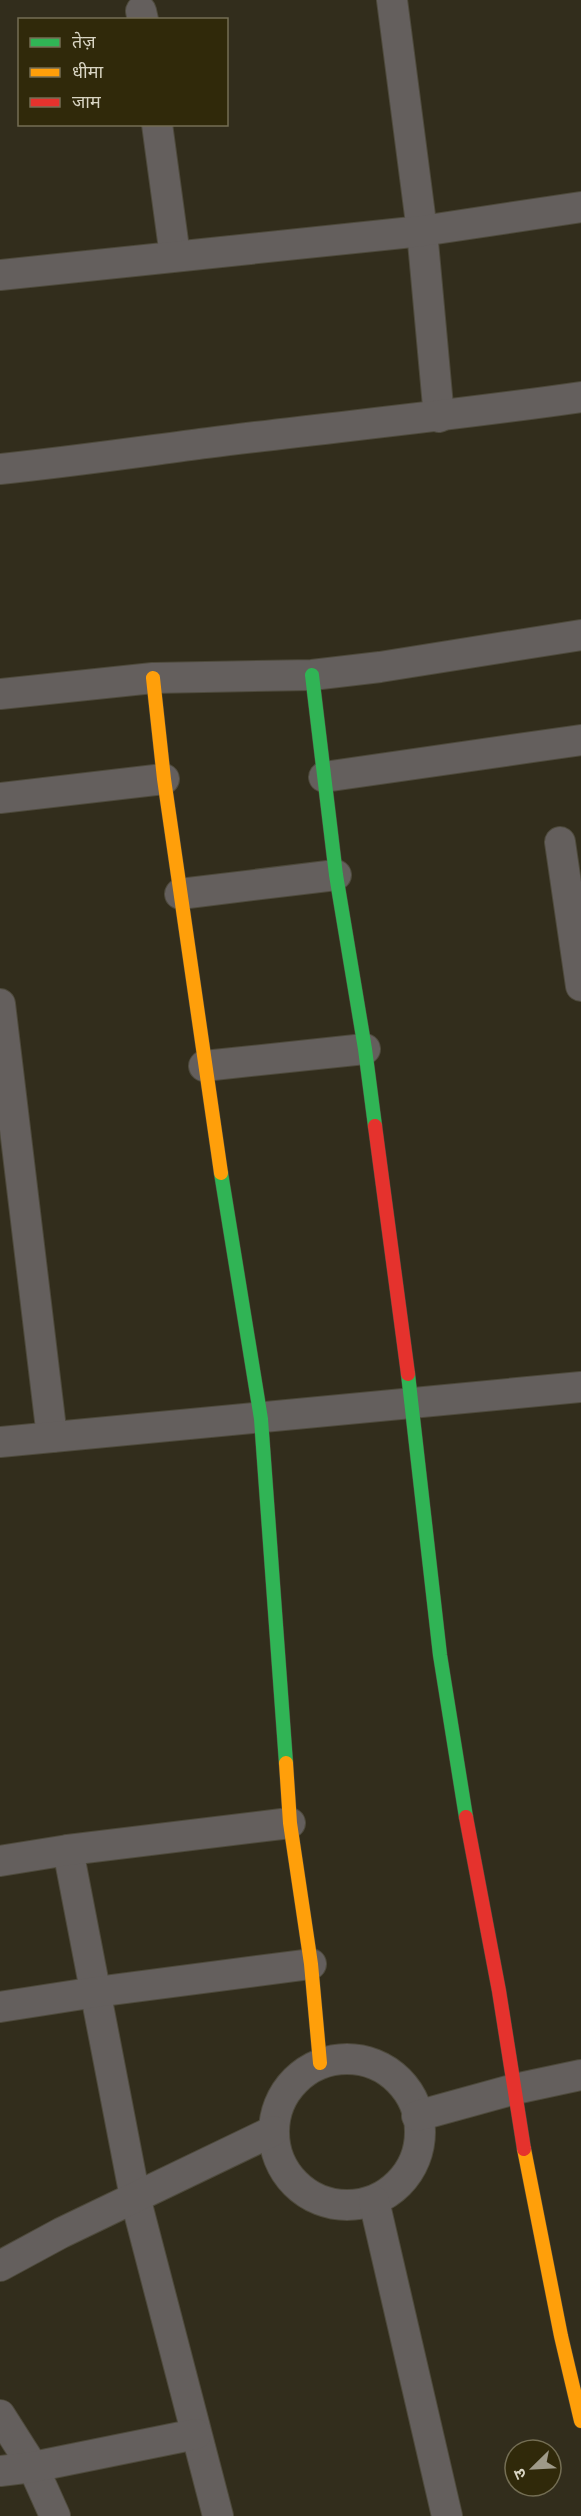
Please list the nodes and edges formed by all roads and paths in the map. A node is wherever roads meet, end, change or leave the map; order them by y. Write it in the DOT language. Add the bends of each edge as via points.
graph roads {
  1 [pos="392,0"];
  2 [pos="157,126"];
  3 [pos="581,207"];
  4 [pos="422,231"];
  5 [pos="175,256"];
  6 [pos="0,275"];
  7 [pos="581,397"];
  8 [pos="440,417"];
  9 [pos="0,469"];
  10 [pos="581,635"];
  11 [pos="312,675"];
  12 [pos="153,678"];
  13 [pos="0,694"];
  14 [pos="581,740"];
  15 [pos="324,777"];
  16 [pos="164,778"];
  17 [pos="0,798"];
  18 [pos="560,842"];
  19 [pos="336,875"];
  20 [pos="180,894"];
  21 [pos="581,986"];
  22 [pos="0,1004"];
  23 [pos="365,1049"];
  24 [pos="204,1066"];
  25 [pos="581,1387"];
  26 [pos="412,1404"];
  27 [pos="261,1419"];
  28 [pos="52,1437"];
  29 [pos="0,1442"];
  30 [pos="290,1823"];
  31 [pos="68,1850"];
  32 [pos="0,1861"];
  33 [pos="311,1964"];
  34 [pos="96,1992"];
  35 [pos="0,2007"];
  36 [pos="320,2063"];
  37 [pos="581,2075"];
  38 [pos="514,2089"];
  39 [pos="417,2116"];
  40 [pos="273,2131"];
  41 [pos="135,2198"];
  42 [pos="374,2201"];
  43 [pos="0,2266"];
  44 [pos="0,2415"];
  45 [pos="581,2421"];
  46 [pos="196,2434"];
  47 [pos="33,2467"];
  48 [pos="0,2471"];
  49 [pos="55,2516"];
  50 [pos="218,2516"];
  51 [pos="447,2516"];
  1 -- 4 [label="street"];
  2 -- 5 [label="street"];
  3 -- 4 [label="street"];
  4 -- 5 [label="street"];
  4 -- 8 [label="street"];
  5 -- 6 [label="street"];
  7 -- 8 [label="street"];
  8 -- 9 [label="street"];
  10 -- 11 [label="street"];
  11 -- 12 [label="street"];
  11 -- 15 [label="street"];
  12 -- 13 [label="street"];
  12 -- 16 [label="street"];
  14 -- 15 [label="street"];
  15 -- 19 [label="street"];
  16 -- 17 [label="street"];
  16 -- 20 [label="street"];
  18 -- 21 [label="street"];
  19 -- 20 [label="street"];
  19 -- 23 [label="street"];
  20 -- 24 [label="street"];
  22 -- 28 [label="street"];
  23 -- 24 [label="street"];
  23 -- 26 [label="street"];
  24 -- 27 [label="street"];
  25 -- 26 [label="street"];
  26 -- 27 [label="street"];
  26 -- 38 [label="street" via="455,1757"];
  27 -- 28 [label="street"];
  27 -- 30 [label="street"];
  28 -- 29 [label="street"];
  30 -- 31 [label="street"];
  30 -- 33 [label="street"];
  31 -- 32 [label="street"];
  31 -- 34 [label="street"];
  33 -- 34 [label="street"];
  33 -- 36 [label="street"];
  34 -- 35 [label="street"];
  34 -- 41 [label="street"];
  36 -- 39 [label="street" via="348,2058 375,2064 399,2081 415,2105"];
  36 -- 40 [label="street" via="295,2079 279,2103"];
  37 -- 38 [label="street"];
  38 -- 39 [label="street"];
  38 -- 45 [label="street" via="526,2165"];
  39 -- 42 [label="street" via="420,2133 414,2162 398,2185"];
  40 -- 41 [label="street"];
  40 -- 42 [label="street" via="278,2159 294,2183 317,2200 346,2206"];
  41 -- 43 [label="street"];
  41 -- 46 [label="street"];
  42 -- 51 [label="street"];
  44 -- 47 [label="street"];
  46 -- 47 [label="street"];
  46 -- 50 [label="street"];
  47 -- 48 [label="street"];
  47 -- 49 [label="street"];
}
